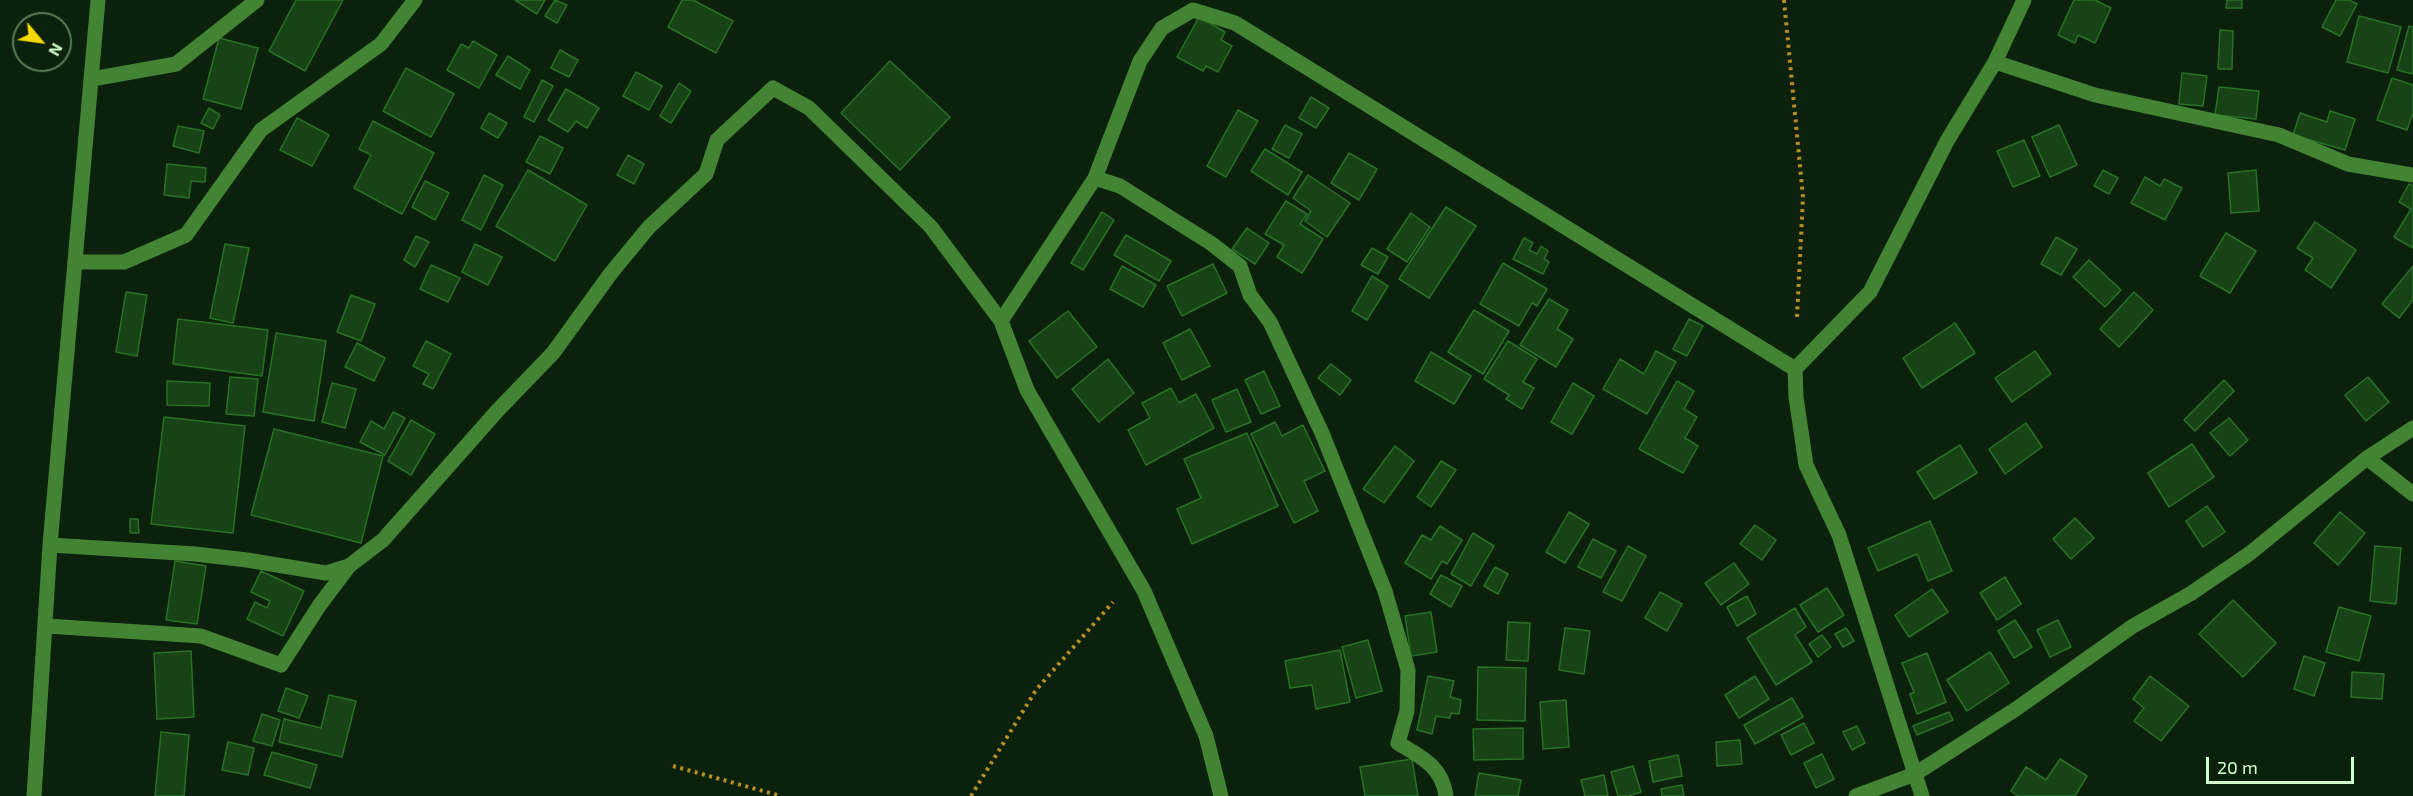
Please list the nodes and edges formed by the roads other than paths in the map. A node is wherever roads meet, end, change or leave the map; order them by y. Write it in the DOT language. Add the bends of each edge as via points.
graph roads {
  1 [pos="98,0"];
  2 [pos="257,0"];
  3 [pos="415,0"];
  4 [pos="2025,0"];
  5 [pos="1995,62"];
  6 [pos="92,79"];
  7 [pos="2413,175"];
  8 [pos="1095,177"];
  9 [pos="75,262"];
  10 [pos="1001,321"];
  11 [pos="1795,369"];
  12 [pos="2413,428"];
  13 [pos="2367,458"];
  14 [pos="2413,494"];
  15 [pos="50,545"];
  16 [pos="349,566"];
  17 [pos="47,626"];
  18 [pos="1915,774"];
  19 [pos="34,796"];
  20 [pos="1221,796"];
  21 [pos="1446,796"];
  22 [pos="1856,796"];
  23 [pos="1922,796"];
  1 -- 6 [label="street"];
  2 -- 6 [label="street" via="176,64"];
  3 -- 9 [label="street" via="381,44 261,130 186,235 124,262"];
  4 -- 5 [label="street"];
  5 -- 7 [label="street" via="2095,95 2279,135 2348,164"];
  5 -- 11 [label="street" via="1947,141 1870,292"];
  6 -- 9 [label="street"];
  8 -- 10 [label="street"];
  8 -- 11 [label="street" via="1140,61 1162,28 1193,10 1235,23"];
  8 -- 21 [label="street" via="1120,186 1240,266 1250,295 1270,322 1323,432 1385,591 1408,670 1407,711 1398,743 1432,764"];
  9 -- 15 [label="street"];
  10 -- 16 [label="street" via="931,227 809,108 773,88 717,140 706,174 649,227 553,353 383,540"];
  10 -- 20 [label="street" via="1027,390 1144,591 1206,736"];
  11 -- 18 [label="street" via="1806,465 1839,535"];
  12 -- 13 [label="street"];
  13 -- 14 [label="street"];
  13 -- 18 [label="street" via="2249,554 2133,626"];
  15 -- 16 [label="street" via="195,554 326,573"];
  15 -- 17 [label="street"];
  16 -- 17 [label="street" via="280,665 201,636"];
  17 -- 19 [label="street"];
  18 -- 22 [label="street"];
  18 -- 23 [label="street"];
}
